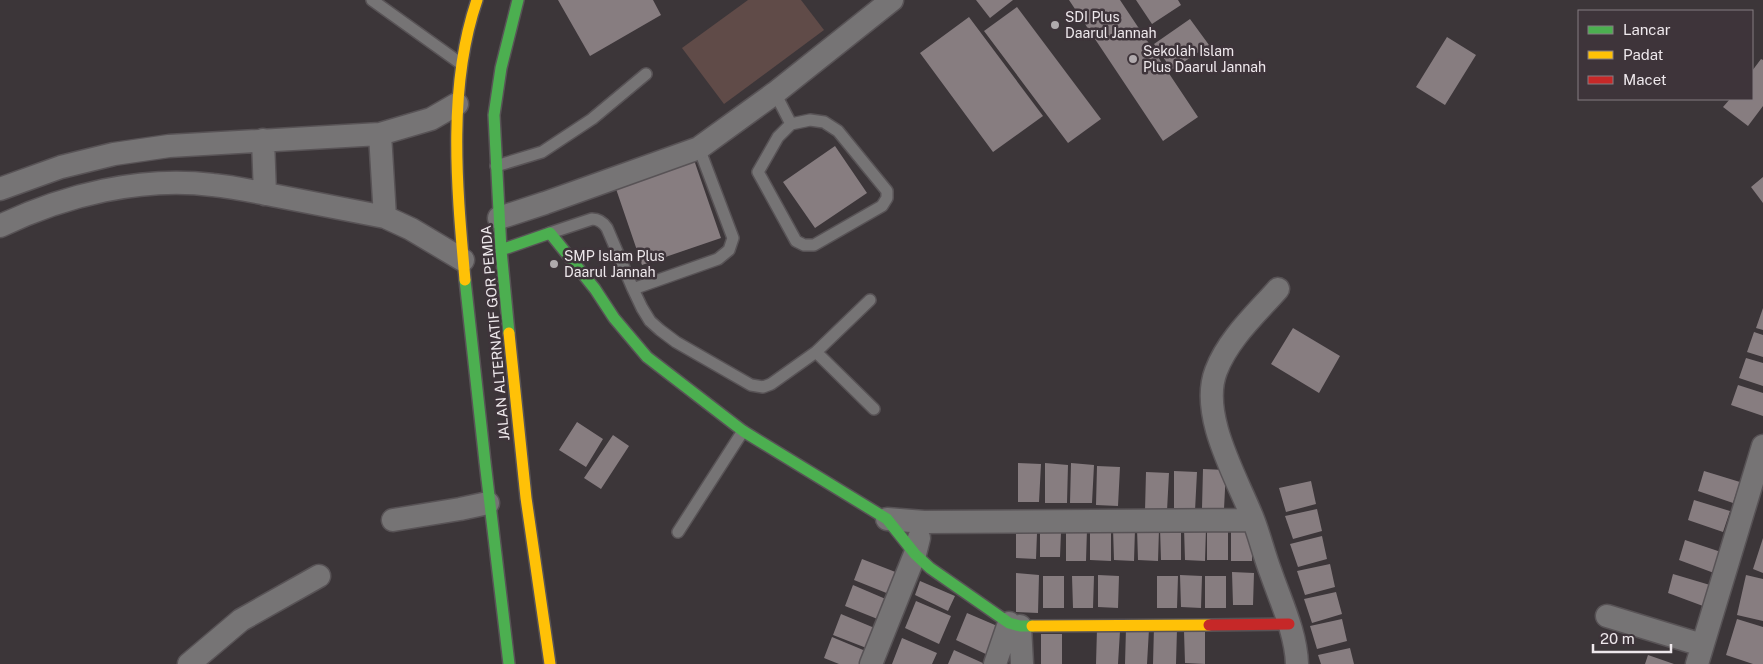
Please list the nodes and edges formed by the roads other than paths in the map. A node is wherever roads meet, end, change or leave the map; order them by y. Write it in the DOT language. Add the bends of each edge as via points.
graph roads {
  1 [pos="372,0"];
  2 [pos="477,0"];
  3 [pos="518,0"];
  4 [pos="892,0"];
  5 [pos="461,64"];
  6 [pos="646,74"];
  7 [pos="775,93"];
  8 [pos="457,104"];
  9 [pos="791,124"];
  10 [pos="380,134"];
  11 [pos="263,140"];
  12 [pos="700,148"];
  13 [pos="496,166"];
  14 [pos="0,189"];
  15 [pos="265,194"];
  16 [pos="385,217"];
  17 [pos="499,218"];
  18 [pos="0,226"];
  19 [pos="550,233"];
  20 [pos="501,250"];
  21 [pos="463,260"];
  22 [pos="633,289"];
  23 [pos="1278,289"];
  24 [pos="870,300"];
  25 [pos="816,352"];
  26 [pos="874,409"];
  27 [pos="744,431"];
  28 [pos="1763,446"];
  29 [pos="488,503"];
  30 [pos="887,519"];
  31 [pos="393,520"];
  32 [pos="1253,520"];
  33 [pos="924,522"];
  34 [pos="678,532"];
  35 [pos="915,554"];
  36 [pos="319,576"];
  37 [pos="1607,616"];
  38 [pos="1014,624"];
  39 [pos="1289,624"];
  40 [pos="1700,654"];
  41 [pos="188,664"];
  42 [pos="509,664"];
  43 [pos="550,664"];
  44 [pos="871,664"];
  45 [pos="995,664"];
  46 [pos="1022,664"];
  47 [pos="1297,664"];
  1 -- 5 [label="lane"];
  2 -- 5 [label="main road, JALAN ALTERNATIF GOR PEMDA" via="470,17"];
  3 -- 13 [label="main road, JALAN ALTERNATIF GOR PEMDA" via="501,68 496,105"];
  4 -- 7 [label="street"];
  5 -- 8 [label="main road, JALAN ALTERNATIF GOR PEMDA"];
  6 -- 13 [label="lane" via="592,119 542,152"];
  7 -- 9 [label="lane"];
  7 -- 12 [label="street"];
  8 -- 10 [label="street" via="431,119"];
  8 -- 21 [label="main road, JALAN ALTERNATIF GOR PEMDA"];
  9 -- 9 [label="lane" via="810,120 824,122 838,130 887,191 882,206 814,245 796,241 758,172 778,137"];
  10 -- 11 [label="street"];
  10 -- 16 [label="street"];
  11 -- 14 [label="street" via="169,146 114,154 61,167"];
  11 -- 15 [label="street"];
  12 -- 17 [label="street"];
  12 -- 22 [label="lane" via="732,238 730,250 718,259"];
  13 -- 17 [label="main road, JALAN ALTERNATIF GOR PEMDA"];
  15 -- 16 [label="street"];
  15 -- 18 [label="street" via="213,184 166,183 114,188 29,213"];
  16 -- 21 [label="street"];
  17 -- 20 [label="main road, JALAN ALTERNATIF GOR PEMDA"];
  19 -- 20 [label="main road"];
  19 -- 22 [label="lane" via="592,219 603,222"];
  19 -- 27 [label="main road" via="647,357"];
  20 -- 43 [label="main road, JALAN ALTERNATIF GOR PEMDA" via="526,498"];
  21 -- 29 [label="main road, JALAN ALTERNATIF GOR PEMDA"];
  22 -- 25 [label="lane" via="650,321 660,330 751,385 763,387 771,384"];
  23 -- 32 [label="street" via="1229,345 1215,372 1213,386 1212,402 1220,437"];
  24 -- 25 [label="lane"];
  25 -- 26 [label="lane"];
  27 -- 30 [label="main road"];
  27 -- 34 [label="lane"];
  28 -- 40 [label="street"];
  29 -- 31 [label="street"];
  29 -- 42 [label="main road, JALAN ALTERNATIF GOR PEMDA"];
  30 -- 33 [label="street"];
  30 -- 35 [label="main road"];
  32 -- 33 [label="street"];
  32 -- 39 [label="street"];
  33 -- 35 [label="street"];
  35 -- 38 [label="main road" via="953,585"];
  35 -- 44 [label="street"];
  36 -- 41 [label="street" via="241,620"];
  37 -- 40 [label="street"];
  38 -- 39 [label="main road"];
  38 -- 45 [label="street"];
  38 -- 46 [label="street"];
  39 -- 47 [label="street"];
}
